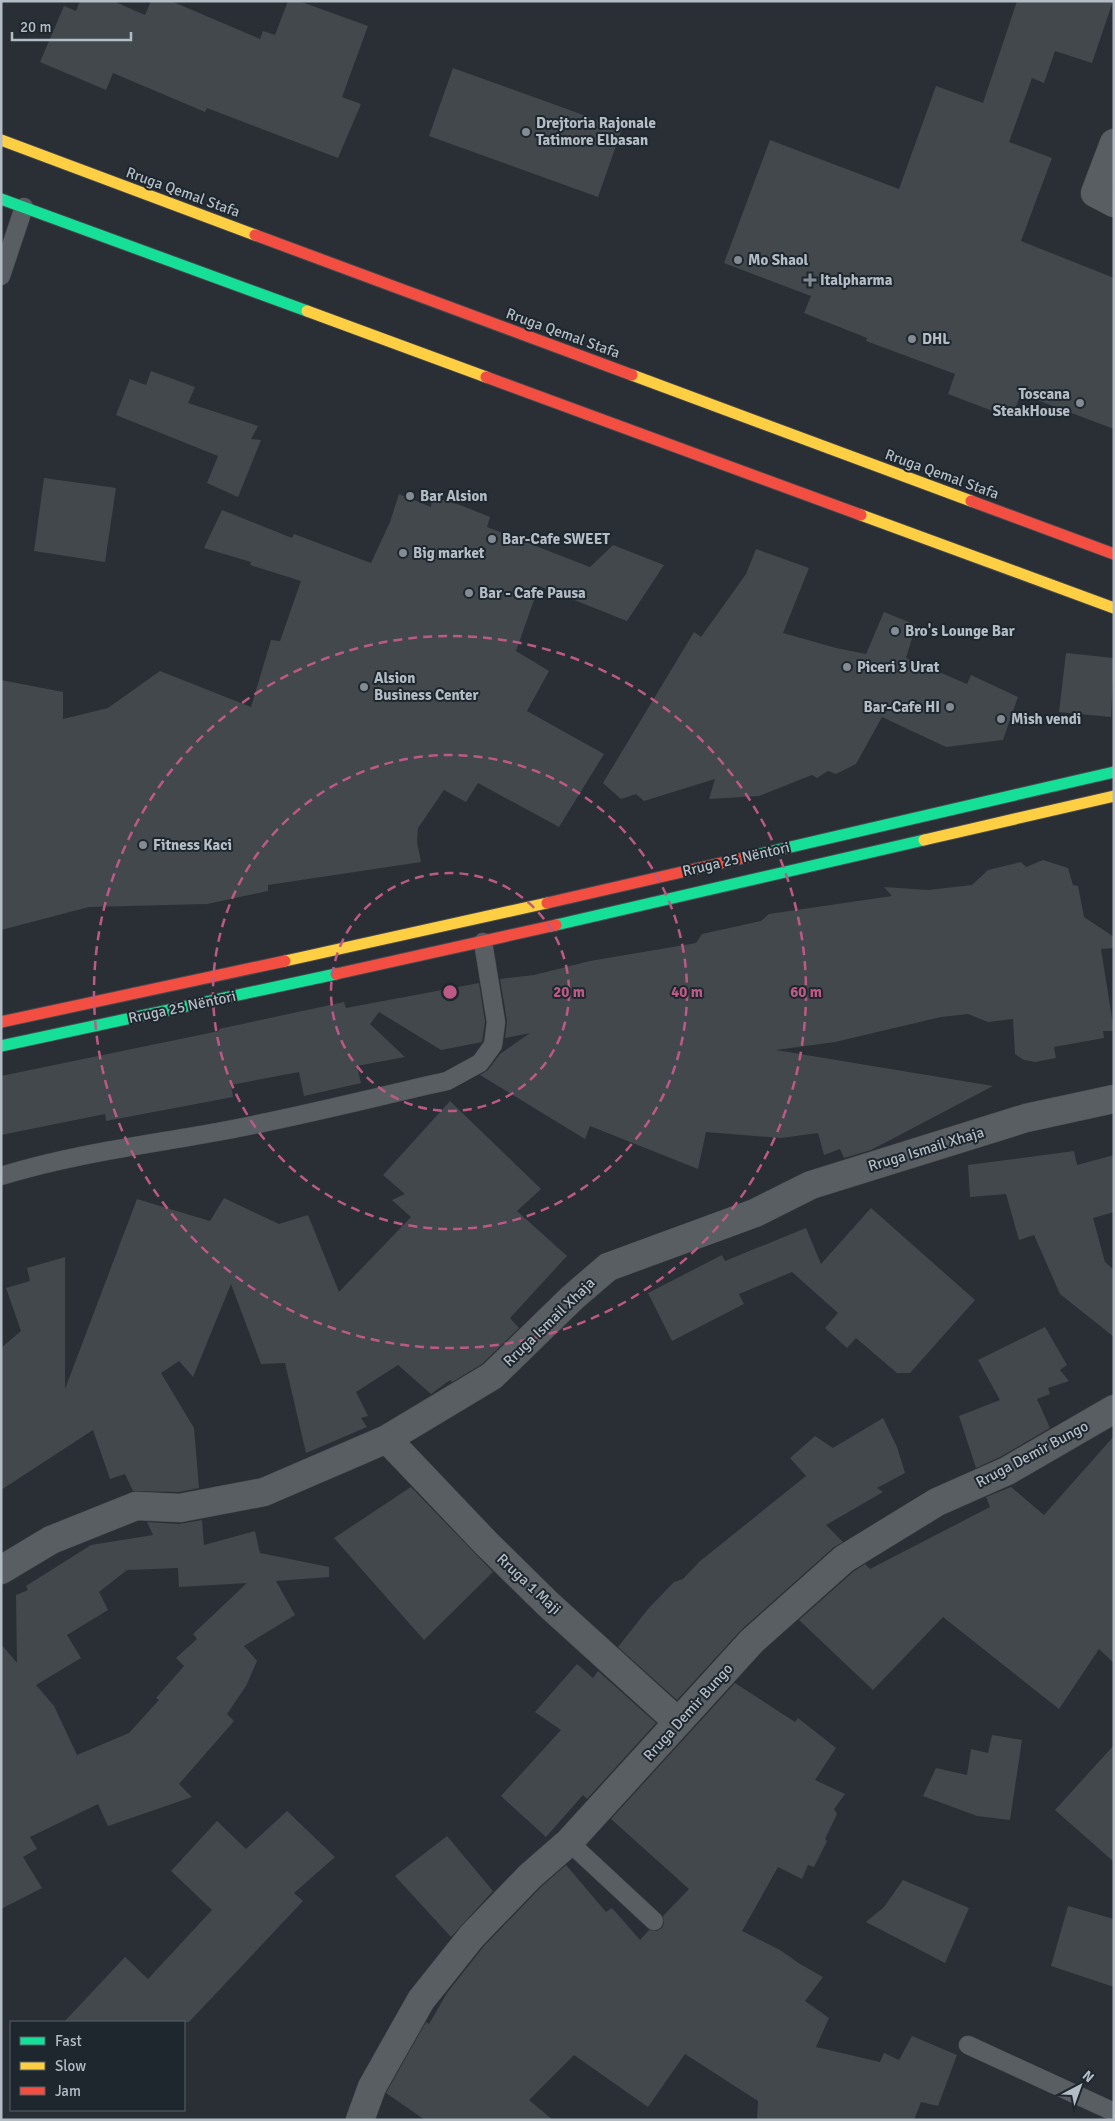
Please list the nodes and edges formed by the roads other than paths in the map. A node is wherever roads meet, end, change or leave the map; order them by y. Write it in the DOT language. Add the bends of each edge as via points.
graph roads {
  1 [pos="1,140"];
  2 [pos="1114,143"];
  3 [pos="1,199"];
  4 [pos="1114,203"];
  5 [pos="24,208"];
  6 [pos="1,276"];
  7 [pos="1114,554"];
  8 [pos="1114,608"];
  9 [pos="1114,772"];
  10 [pos="1114,796"];
  11 [pos="484,942"];
  12 [pos="361,956"];
  13 [pos="1,1022"];
  14 [pos="1,1046"];
  15 [pos="1114,1098"];
  16 [pos="1,1176"];
  17 [pos="1114,1409"];
  18 [pos="387,1439"];
  19 [pos="1,1570"];
  20 [pos="678,1722"];
  21 [pos="570,1842"];
  22 [pos="654,1921"];
  23 [pos="968,2046"];
  24 [pos="1114,2112"];
  25 [pos="360,2120"];
  1 -- 7 [label="main road, Rruga Qemal Stafa"];
  2 -- 4 [label="street" via="1096,193"];
  3 -- 5 [label="main road"];
  5 -- 6 [label="lane"];
  5 -- 8 [label="main road"];
  9 -- 12 [label="main road, Rruga 25 Nëntori" via="499,914"];
  10 -- 11 [label="main road, Rruga 25 Nëntori"];
  11 -- 12 [label="main road, Rruga 25 Nëntori"];
  11 -- 16 [label="lane" via="496,1022 493,1045 480,1062 447,1081 218,1132 142,1143 33,1166"];
  12 -- 13 [label="main road, Rruga 25 Nëntori"];
  12 -- 14 [label="main road, Rruga 25 Nëntori"];
  15 -- 18 [label="street, Rruga Ismail Xhaja" via="1026,1118 811,1185 755,1213 608,1267 492,1376"];
  17 -- 20 [label="street, Rruga Demir Bungo" via="1007,1471 937,1502 844,1559 752,1641"];
  18 -- 19 [label="street, Rruga Ismail Xhaja" via="264,1492 180,1508 136,1506 50,1540"];
  18 -- 20 [label="street, Rruga 1 Maji" via="486,1544"];
  20 -- 21 [label="street, Rruga Demir Bungo"];
  21 -- 22 [label="lane"];
  21 -- 25 [label="street, Rruga Demir Bungo" via="530,1876 472,1936 421,2000 372,2087"];
  23 -- 24 [label="lane"];
}
